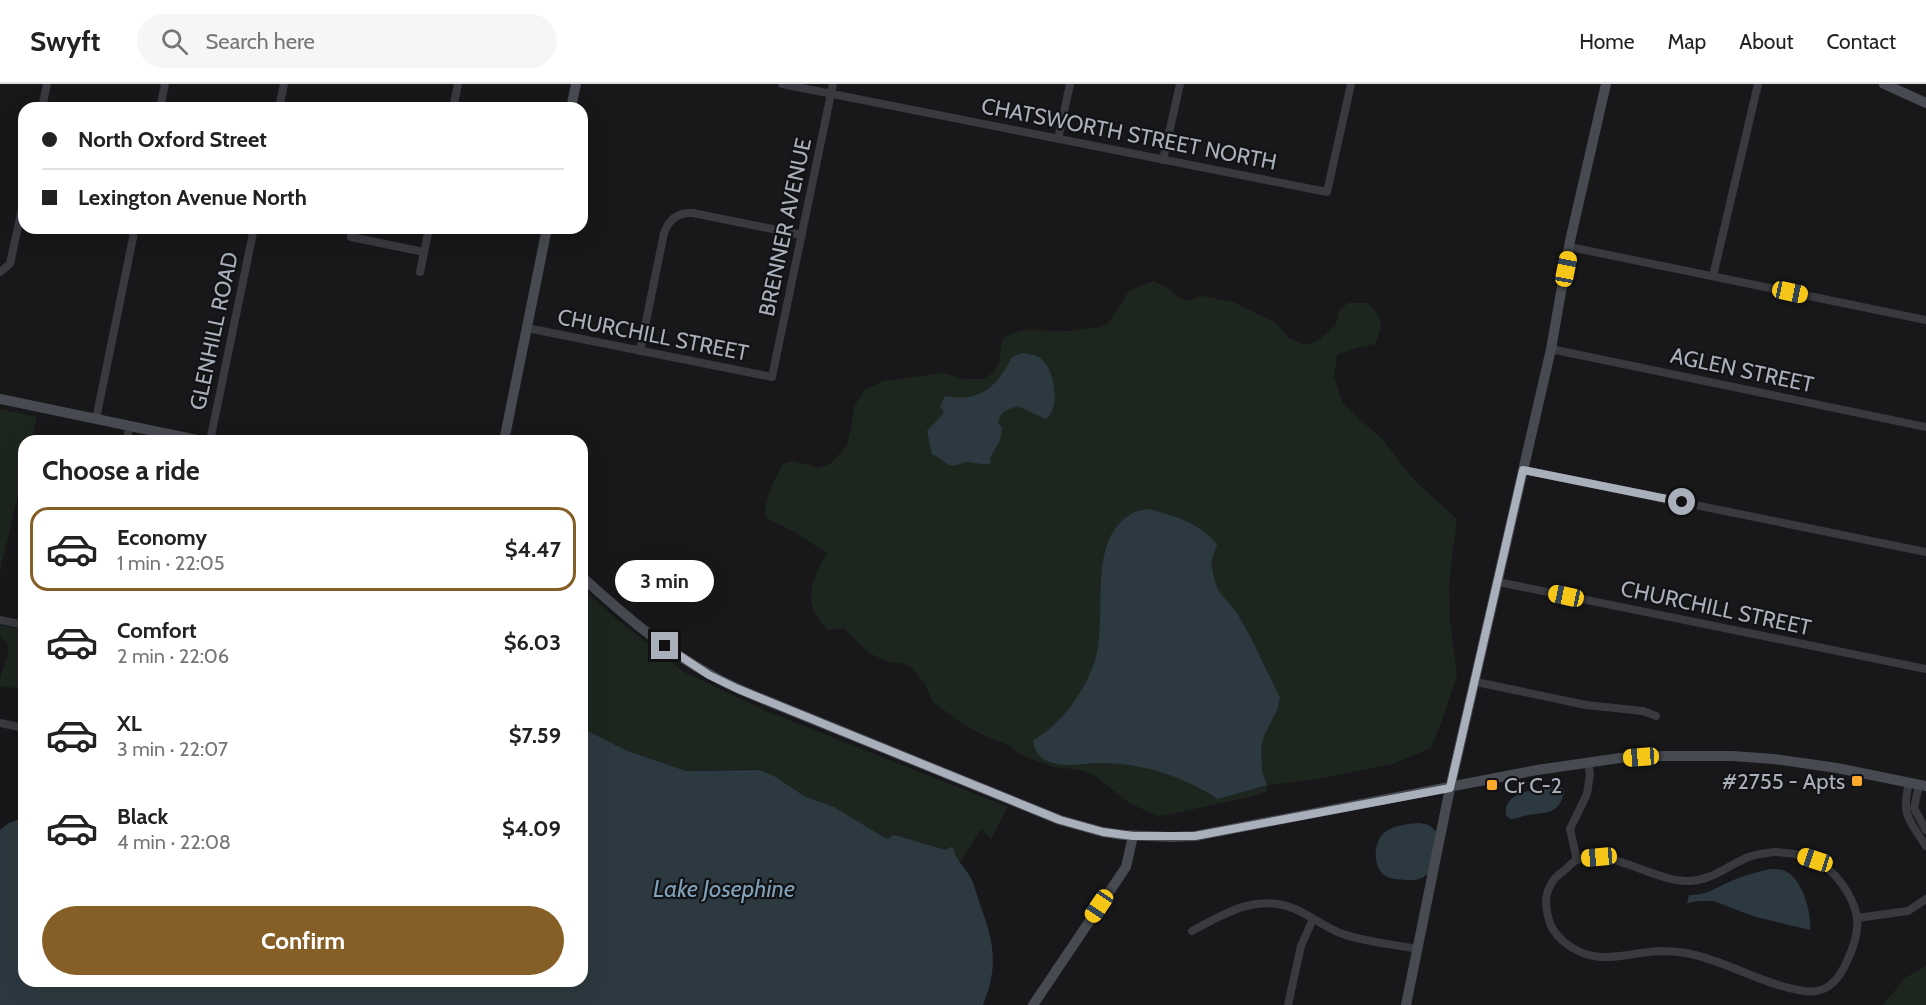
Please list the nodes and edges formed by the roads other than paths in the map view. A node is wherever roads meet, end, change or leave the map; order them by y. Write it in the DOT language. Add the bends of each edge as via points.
graph roads {
  1 [pos="47,84"];
  2 [pos="165,84"];
  3 [pos="284,84"];
  4 [pos="458,84"];
  5 [pos="576,84"];
  6 [pos="782,84"];
  7 [pos="833,84"];
  8 [pos="1070,84"];
  9 [pos="1180,84"];
  10 [pos="1351,84"];
  11 [pos="1606,84"];
  12 [pos="1758,84"];
  13 [pos="1884,84"];
  14 [pos="831,94"];
  15 [pos="43,102"];
  16 [pos="161,102"];
  17 [pos="280,102"];
  18 [pos="454,102"];
  19 [pos="572,102"];
  20 [pos="1926,103"];
  21 [pos="1058,139"];
  22 [pos="1163,160"];
  23 [pos="18,228"];
  24 [pos="134,234"];
  25 [pos="253,234"];
  26 [pos="428,234"];
  27 [pos="546,234"];
  28 [pos="802,235"];
  29 [pos="351,237"];
  30 [pos="1570,247"];
  31 [pos="424,252"];
  32 [pos="2,271"];
  33 [pos="420,272"];
  34 [pos="1713,276"];
  35 [pos="1926,320"];
  36 [pos="527,328"];
  37 [pos="1551,349"];
  38 [pos="640,351"];
  39 [pos="772,377"];
  40 [pos="0,399"];
  41 [pos="96,419"];
  42 [pos="130,426"];
  43 [pos="1926,427"];
  44 [pos="128,435"];
  45 [pos="173,435"];
  46 [pos="211,435"];
  47 [pos="505,435"];
  48 [pos="1523,470"];
  49 [pos="1926,552"];
  50 [pos="588,582"];
  51 [pos="1498,582"];
  52 [pos="0,620"];
  53 [pos="18,624"];
  54 [pos="1926,669"];
  55 [pos="1476,682"];
  56 [pos="1656,716"];
  57 [pos="0,723"];
  58 [pos="18,727"];
  59 [pos="1588,762"];
  60 [pos="1918,785"];
  61 [pos="1450,788"];
  62 [pos="1926,830"];
  63 [pos="1133,836"];
  64 [pos="1926,846"];
  65 [pos="1576,860"];
  66 [pos="1926,899"];
  67 [pos="1857,918"];
  68 [pos="1313,919"];
  69 [pos="1192,931"];
  70 [pos="1417,949"];
  71 [pos="1033,1005"];
  72 [pos="1288,1005"];
  73 [pos="1406,1005"];
  1 -- 15 [label="street"];
  2 -- 16 [label="street"];
  3 -- 17 [label="street"];
  4 -- 18 [label="street"];
  5 -- 19 [label="main road"];
  6 -- 14 [label="street, CHATSWORTH STREET NORTH"];
  7 -- 14 [label="street, BRENNER AVENUE"];
  8 -- 21 [label="street"];
  9 -- 22 [label="street"];
  10 -- 22 [label="street, CHATSWORTH STREET NORTH" via="1327,192"];
  11 -- 30 [label="main road"];
  12 -- 34 [label="street"];
  13 -- 20 [label="main road"];
  14 -- 21 [label="street, CHATSWORTH STREET NORTH"];
  14 -- 28 [label="street, BRENNER AVENUE"];
  21 -- 22 [label="street, CHATSWORTH STREET NORTH"];
  23 -- 32 [label="street" via="10,264"];
  24 -- 41 [label="street"];
  25 -- 46 [label="street, GLENHILL ROAD"];
  26 -- 31 [label="street"];
  27 -- 36 [label="main road"];
  28 -- 38 [label="street" via="693,213 675,217 664,232"];
  28 -- 39 [label="street, BRENNER AVENUE"];
  29 -- 31 [label="street"];
  30 -- 34 [label="street"];
  30 -- 37 [label="main road"];
  31 -- 33 [label="street"];
  34 -- 35 [label="street"];
  36 -- 38 [label="street, CHURCHILL STREET"];
  36 -- 47 [label="main road"];
  37 -- 43 [label="street, AGLEN STREET"];
  37 -- 48 [label="main road"];
  38 -- 39 [label="street, CHURCHILL STREET"];
  40 -- 41 [label="main road"];
  41 -- 42 [label="main road"];
  42 -- 44 [label="street"];
  42 -- 45 [label="main road"];
  48 -- 49 [label="street"];
  48 -- 51 [label="main road"];
  50 -- 63 [label="main road" via="652,637 730,685 1060,820"];
  51 -- 54 [label="street, CHURCHILL STREET"];
  51 -- 55 [label="main road"];
  52 -- 53 [label="street"];
  55 -- 56 [label="street"];
  55 -- 61 [label="main road"];
  57 -- 58 [label="street"];
  59 -- 60 [label="main road" via="1732,756 1815,765"];
  59 -- 61 [label="main road"];
  59 -- 65 [label="street" via="1587,794 1570,830"];
  60 -- 62 [label="street" via="1914,808"];
  60 -- 64 [label="street" via="1905,808 1907,818"];
  61 -- 63 [label="main road" via="1217,833"];
  61 -- 70 [label="main road"];
  63 -- 71 [label="main road" via="1126,867"];
  65 -- 67 [label="street" via="1599,857 1665,879 1691,881 1717,875 1759,854 1795,854 1815,860 1833,873"];
  65 -- 67 [label="street" via="1554,879 1545,903 1558,937 1584,954 1619,957 1678,952 1712,959 1764,982 1817,992 1832,985 1843,971 1851,953"];
  66 -- 67 [label="street" via="1908,911"];
  68 -- 69 [label="street" via="1282,904 1259,903 1234,909"];
  68 -- 70 [label="street" via="1351,937"];
  68 -- 72 [label="street" via="1301,946"];
  70 -- 73 [label="main road"];
}
